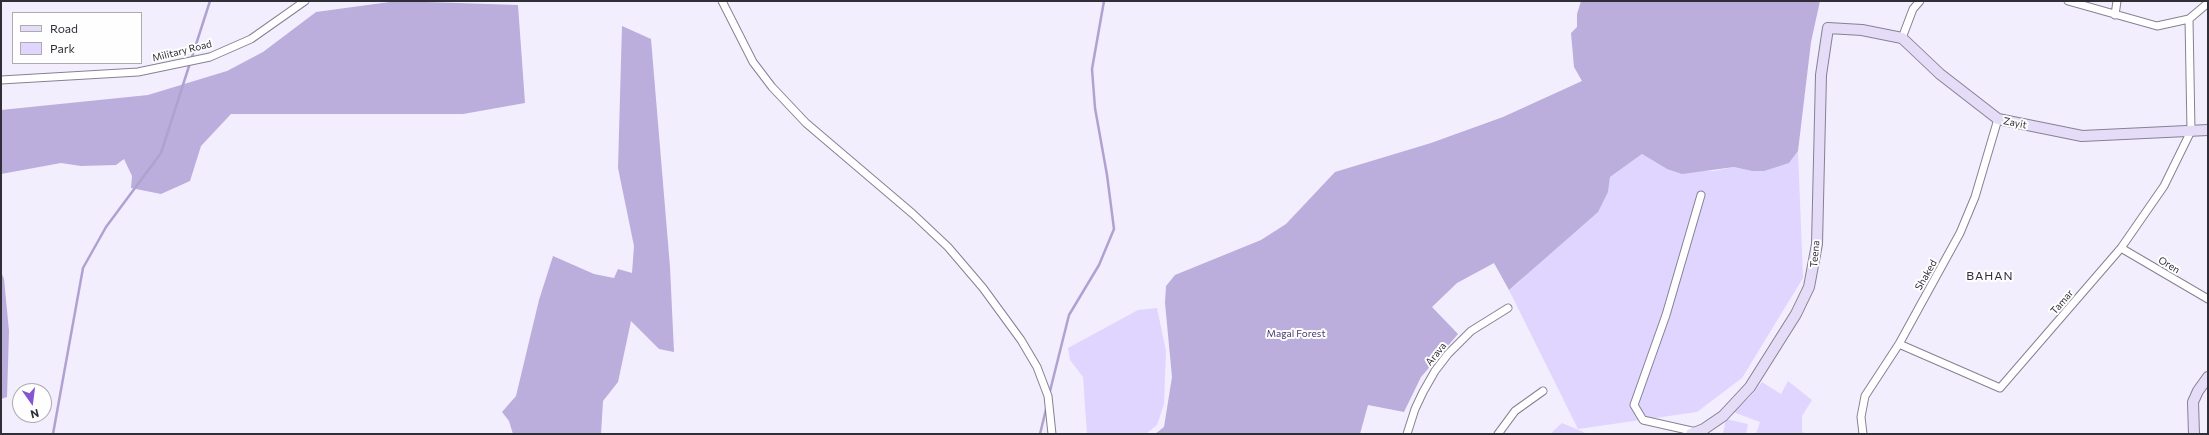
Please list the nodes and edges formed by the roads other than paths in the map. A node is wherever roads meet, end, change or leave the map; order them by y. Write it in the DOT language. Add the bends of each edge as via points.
graph roads {
  1 [pos="305,1"];
  2 [pos="722,1"];
  3 [pos="1920,1"];
  4 [pos="2068,1"];
  5 [pos="2117,1"];
  6 [pos="2208,3"];
  7 [pos="2115,15"];
  8 [pos="2189,19"];
  9 [pos="1902,38"];
  10 [pos="1,80"];
  11 [pos="1998,119"];
  12 [pos="2208,130"];
  13 [pos="2190,131"];
  14 [pos="1701,195"];
  15 [pos="2121,248"];
  16 [pos="2208,299"];
  17 [pos="1508,308"];
  18 [pos="1899,344"];
  19 [pos="2208,377"];
  20 [pos="1544,391"];
  21 [pos="1694,433"];
  22 [pos="1052,434"];
  23 [pos="1407,434"];
  24 [pos="1498,434"];
  25 [pos="1863,434"];
  26 [pos="2194,434"];
  1 -- 10 [label="street, Military Road" via="251,39 210,56 138,72"];
  2 -- 22 [label="street" via="753,62 772,87 806,123 948,247 983,288 1036,367 1048,396"];
  3 -- 9 [label="street" via="1913,8"];
  4 -- 7 [label="street"];
  5 -- 7 [label="street"];
  6 -- 8 [label="street"];
  7 -- 8 [label="street" via="2157,26"];
  8 -- 13 [label="street"];
  9 -- 11 [label="street, Zayit" via="1940,74"];
  9 -- 21 [label="street, Teena" via="1862,30 1828,28 1821,75 1817,244 1810,287 1750,387 1723,416"];
  11 -- 13 [label="street, Zayit" via="2082,136"];
  11 -- 18 [label="street, Shaked" via="1969,214"];
  12 -- 13 [label="street, Zayit"];
  13 -- 15 [label="street, Tamar" via="2164,186"];
  14 -- 21 [label="street" via="1666,315 1634,405 1643,420"];
  15 -- 16 [label="street, Oren"];
  15 -- 18 [label="street, Tamar" via="2000,388"];
  17 -- 23 [label="street, Arava" via="1471,331 1448,354 1423,392"];
  18 -- 25 [label="street, Shaked" via="1865,396 1861,417"];
  19 -- 26 [label="street" via="2193,402"];
  20 -- 24 [label="street" via="1516,411"];
}
